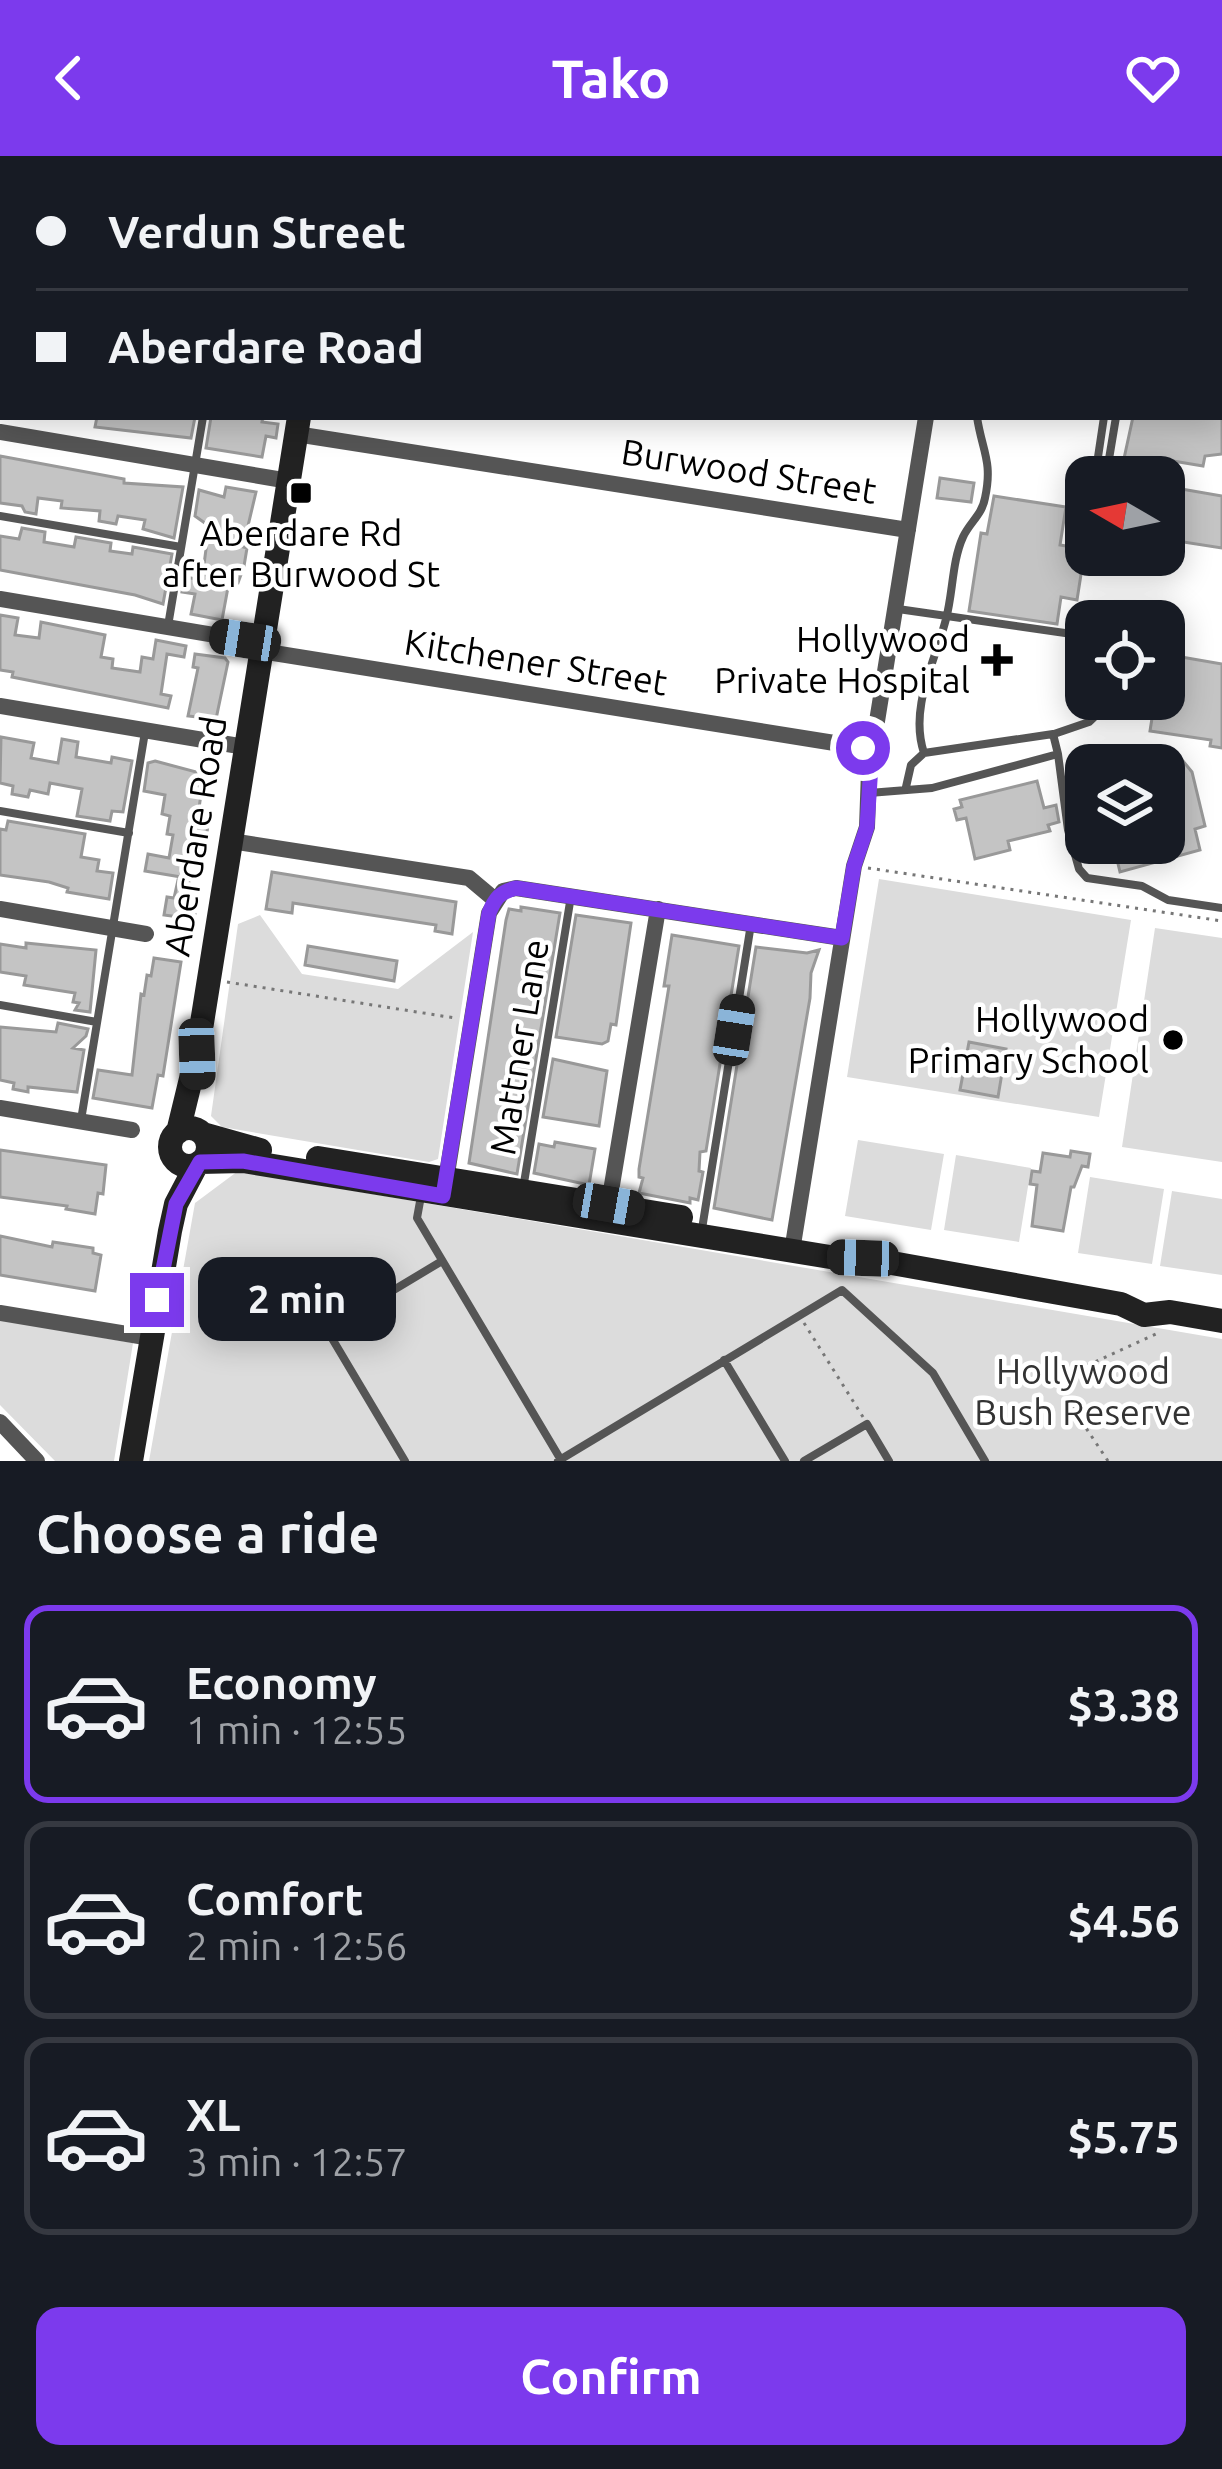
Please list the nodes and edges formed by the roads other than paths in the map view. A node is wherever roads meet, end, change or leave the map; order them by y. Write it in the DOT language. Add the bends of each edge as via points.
graph roads {
  1 [pos="1157,156"];
  2 [pos="1171,156"];
  3 [pos="202,420"];
  4 [pos="926,420"];
  5 [pos="978,420"];
  6 [pos="1104,420"];
  7 [pos="1116,420"];
  8 [pos="298,425"];
  9 [pos="0,432"];
  10 [pos="1098,456"];
  11 [pos="1110,456"];
  12 [pos="195,465"];
  13 [pos="289,481"];
  14 [pos="0,516"];
  15 [pos="908,530"];
  16 [pos="181,547"];
  17 [pos="0,599"];
  18 [pos="894,608"];
  19 [pos="947,617"];
  20 [pos="168,627"];
  21 [pos="1065,633"];
  22 [pos="261,647"];
  23 [pos="0,706"];
  24 [pos="1091,720"];
  25 [pos="146,731"];
  26 [pos="1053,734"];
  27 [pos="245,747"];
  28 [pos="872,749"];
  29 [pos="924,753"];
  30 [pos="1058,754"];
  31 [pos="906,787"];
  32 [pos="868,794"];
  33 [pos="0,811"];
  34 [pos="129,833"];
  35 [pos="231,841"];
  36 [pos="571,896"];
  37 [pos="494,899"];
  38 [pos="1222,908"];
  39 [pos="0,909"];
  40 [pos="658,909"];
  41 [pos="752,924"];
  42 [pos="112,928"];
  43 [pos="146,934"];
  44 [pos="842,938"];
  45 [pos="0,1005"];
  46 [pos="97,1022"];
  47 [pos="0,1108"];
  48 [pos="80,1121"];
  49 [pos="133,1130"];
  50 [pos="194,1133"];
  51 [pos="190,1161"];
  52 [pos="437,1188"];
  53 [pos="521,1198"];
  54 [pos="608,1213"];
  55 [pos="702,1229"];
  56 [pos="793,1244"];
  57 [pos="442,1261"];
  58 [pos="0,1312"];
  59 [pos="1222,1321"];
  60 [pos="151,1338"];
  61 [pos="724,1360"];
  62 [pos="0,1422"];
  63 [pos="560,1460"];
  64 [pos="37,1461"];
  65 [pos="131,1461"];
  66 [pos="405,1461"];
  67 [pos="785,1461"];
  68 [pos="804,1461"];
  69 [pos="890,1461"];
  70 [pos="985,1461"];
  1 -- 2 [label="lane"];
  3 -- 12 [label="lane"];
  4 -- 15 [label="street"];
  5 -- 19 [label="lane" via="990,459 986,497 962,538"];
  6 -- 10 [label="lane"];
  7 -- 11 [label="lane"];
  8 -- 13 [label="main road, Aberdare Road"];
  8 -- 15 [label="street, Burwood Street"];
  9 -- 12 [label="street"];
  12 -- 13 [label="street"];
  12 -- 16 [label="lane"];
  13 -- 22 [label="main road, Aberdare Road"];
  14 -- 16 [label="lane"];
  15 -- 18 [label="street"];
  16 -- 20 [label="lane"];
  17 -- 20 [label="street, Kitchener Street"];
  18 -- 19 [label="lane"];
  18 -- 28 [label="street"];
  19 -- 21 [label="lane"];
  19 -- 29 [label="lane" via="920,712"];
  20 -- 22 [label="street, Kitchener Street"];
  22 -- 27 [label="main road, Aberdare Road"];
  22 -- 28 [label="street, Kitchener Street"];
  23 -- 25 [label="street"];
  24 -- 26 [label="lane"];
  25 -- 27 [label="street"];
  25 -- 34 [label="lane"];
  26 -- 29 [label="lane"];
  26 -- 30 [label="lane"];
  27 -- 35 [label="main road, Aberdare Road"];
  28 -- 32 [label="street"];
  29 -- 31 [label="lane"];
  30 -- 31 [label="lane" via="932,788"];
  30 -- 38 [label="lane" via="1068,830 1087,878"];
  31 -- 32 [label="lane"];
  32 -- 44 [label="street"];
  33 -- 34 [label="lane"];
  34 -- 42 [label="lane"];
  35 -- 37 [label="street" via="469,878"];
  35 -- 50 [label="main road, Aberdare Road" via="197,1054"];
  36 -- 37 [label="street" via="516,888"];
  36 -- 40 [label="street"];
  36 -- 53 [label="lane, Mattner Lane"];
  37 -- 52 [label="street"];
  39 -- 42 [label="street"];
  40 -- 41 [label="street"];
  40 -- 54 [label="street"];
  41 -- 44 [label="street"];
  41 -- 55 [label="lane"];
  42 -- 43 [label="street"];
  42 -- 46 [label="lane"];
  44 -- 56 [label="street"];
  45 -- 46 [label="lane"];
  46 -- 48 [label="lane"];
  47 -- 48 [label="street"];
  48 -- 49 [label="street"];
  50 -- 51 [label="main road, Aberdare Road" via="207,1152"];
  50 -- 52 [label="main road"];
  51 -- 52 [label="main road"];
  51 -- 60 [label="main road"];
  52 -- 53 [label="main road"];
  52 -- 57 [label="lane" via="417,1218"];
  53 -- 54 [label="main road"];
  54 -- 55 [label="main road"];
  55 -- 56 [label="main road"];
  56 -- 59 [label="main road" via="1121,1304 1144,1315"];
  57 -- 63 [label="lane"];
  57 -- 66 [label="lane" via="327,1330"];
  58 -- 60 [label="street"];
  60 -- 65 [label="main road"];
  61 -- 63 [label="lane"];
  61 -- 67 [label="lane"];
  61 -- 70 [label="lane" via="842,1290 934,1373"];
  62 -- 64 [label="street"];
  68 -- 69 [label="lane" via="867,1424"];
}
